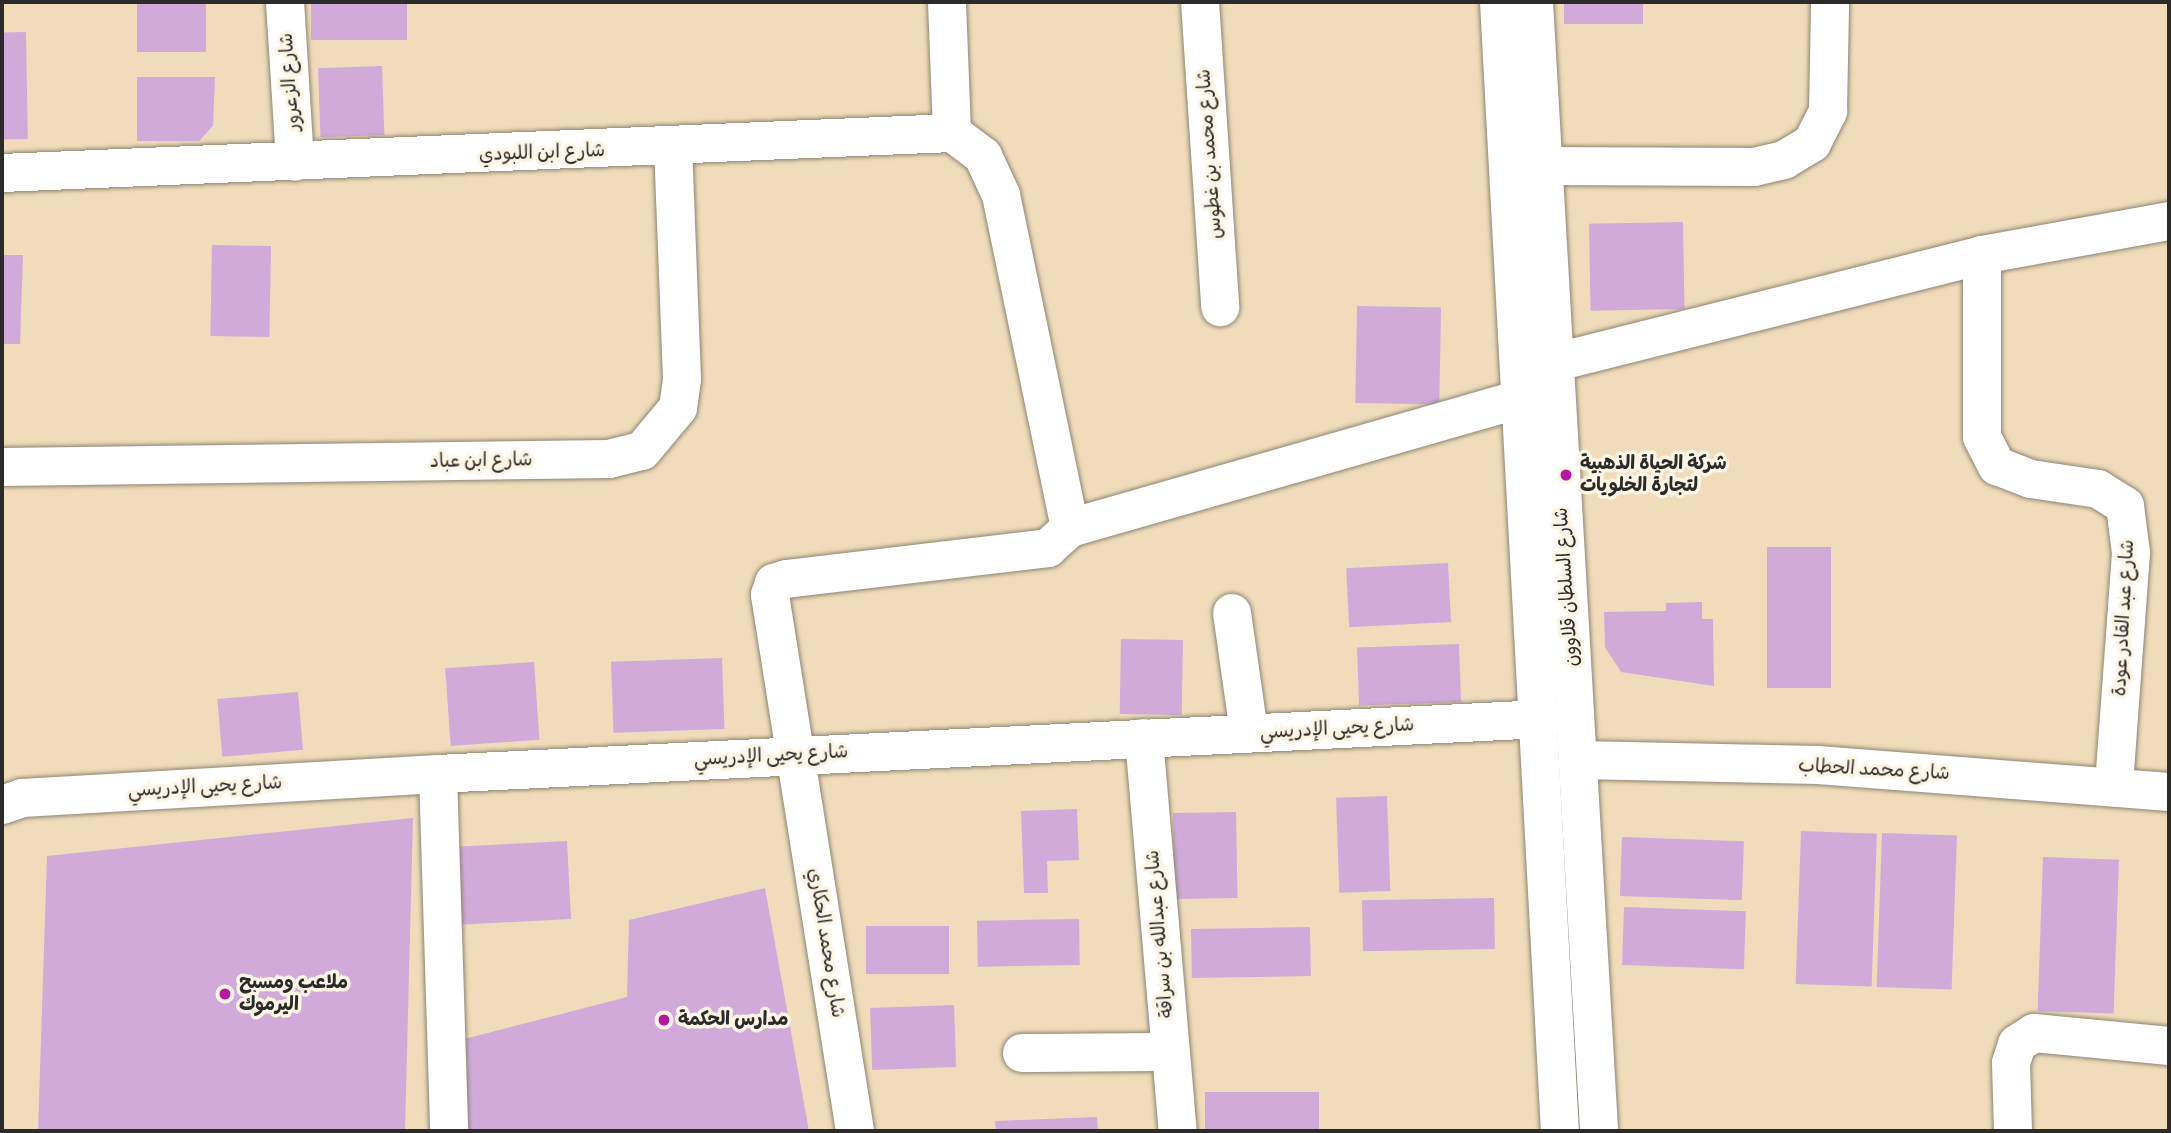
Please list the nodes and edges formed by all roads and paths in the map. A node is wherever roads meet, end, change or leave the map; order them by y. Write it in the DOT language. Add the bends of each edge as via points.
graph roads {
  1 [pos="285,2"];
  2 [pos="947,2"];
  3 [pos="1200,2"];
  4 [pos="1499,2"];
  5 [pos="1534,2"];
  6 [pos="1830,2"];
  7 [pos="952,133"];
  8 [pos="673,148"];
  9 [pos="295,162"];
  10 [pos="1543,166"];
  11 [pos="2,173"];
  12 [pos="2169,220"];
  13 [pos="1982,255"];
  14 [pos="1220,307"];
  15 [pos="1553,363"];
  16 [pos="1524,398"];
  17 [pos="2,467"];
  18 [pos="1070,528"];
  19 [pos="1232,613"];
  20 [pos="1541,719"];
  21 [pos="1249,733"];
  22 [pos="1144,738"];
  23 [pos="798,754"];
  24 [pos="1579,760"];
  25 [pos="438,774"];
  26 [pos="2114,787"];
  27 [pos="2169,792"];
  28 [pos="2,805"];
  29 [pos="2169,1046"];
  30 [pos="1170,1052"];
  31 [pos="1022,1053"];
  32 [pos="449,1131"];
  33 [pos="855,1131"];
  34 [pos="1178,1131"];
  35 [pos="1560,1131"];
  36 [pos="1599,1131"];
  37 [pos="2012,1131"];
  1 -- 9 [label="street, شارع الزعرور"];
  2 -- 7 [label="street"];
  3 -- 14 [label="street, شارع محمد بن غطوس"];
  4 -- 16 [label="street, شارع السلطان قلاوون"];
  5 -- 10 [label="street, شارع السلطان قلاوون"];
  6 -- 10 [label="street" via="1828,111 1812,143 1784,160 1754,167"];
  7 -- 8 [label="street, شارع ابن اللبودي"];
  7 -- 18 [label="street" via="984,156 1001,195"];
  8 -- 9 [label="street, شارع ابن اللبودي"];
  8 -- 17 [label="street, شارع ابن عباد" via="682,379 678,408 642,451 610,459"];
  9 -- 11 [label="street, شارع ابن اللبودي"];
  10 -- 15 [label="street, شارع السلطان قلاوون"];
  12 -- 13 [label="street"];
  13 -- 15 [label="street"];
  13 -- 26 [label="street, شارع عبد القادر عودة" via="1982,437 1997,466 2031,479 2098,489 2125,506 2131,553"];
  15 -- 24 [label="street, شارع السلطان قلاوون"];
  16 -- 18 [label="street"];
  16 -- 20 [label="street, شارع السلطان قلاوون"];
  18 -- 23 [label="street, شارع محمد الحكاري" via="1048,548 774,583 770,595"];
  19 -- 21 [label="street"];
  20 -- 21 [label="street, شارع يحيى الإدريسي"];
  20 -- 35 [label="street, شارع السلطان قلاوون"];
  21 -- 22 [label="street, شارع يحيى الإدريسي"];
  22 -- 23 [label="street, شارع يحيى الإدريسي"];
  22 -- 30 [label="street, شارع عبدالله بن سراقة"];
  23 -- 25 [label="street, شارع يحيى الإدريسي"];
  23 -- 33 [label="street, شارع محمد الحكاري"];
  24 -- 26 [label="street, شارع محمد الحطاب" via="1818,765"];
  24 -- 36 [label="street, شارع السلطان قلاوون"];
  25 -- 28 [label="street, شارع يحيى الإدريسي" via="22,798"];
  25 -- 32 [label="street"];
  26 -- 27 [label="street, شارع محمد الحطاب"];
  29 -- 37 [label="street" via="2034,1032 2017,1044 2011,1063"];
  30 -- 31 [label="street"];
  30 -- 34 [label="street, شارع عبدالله بن سراقة"];
}
